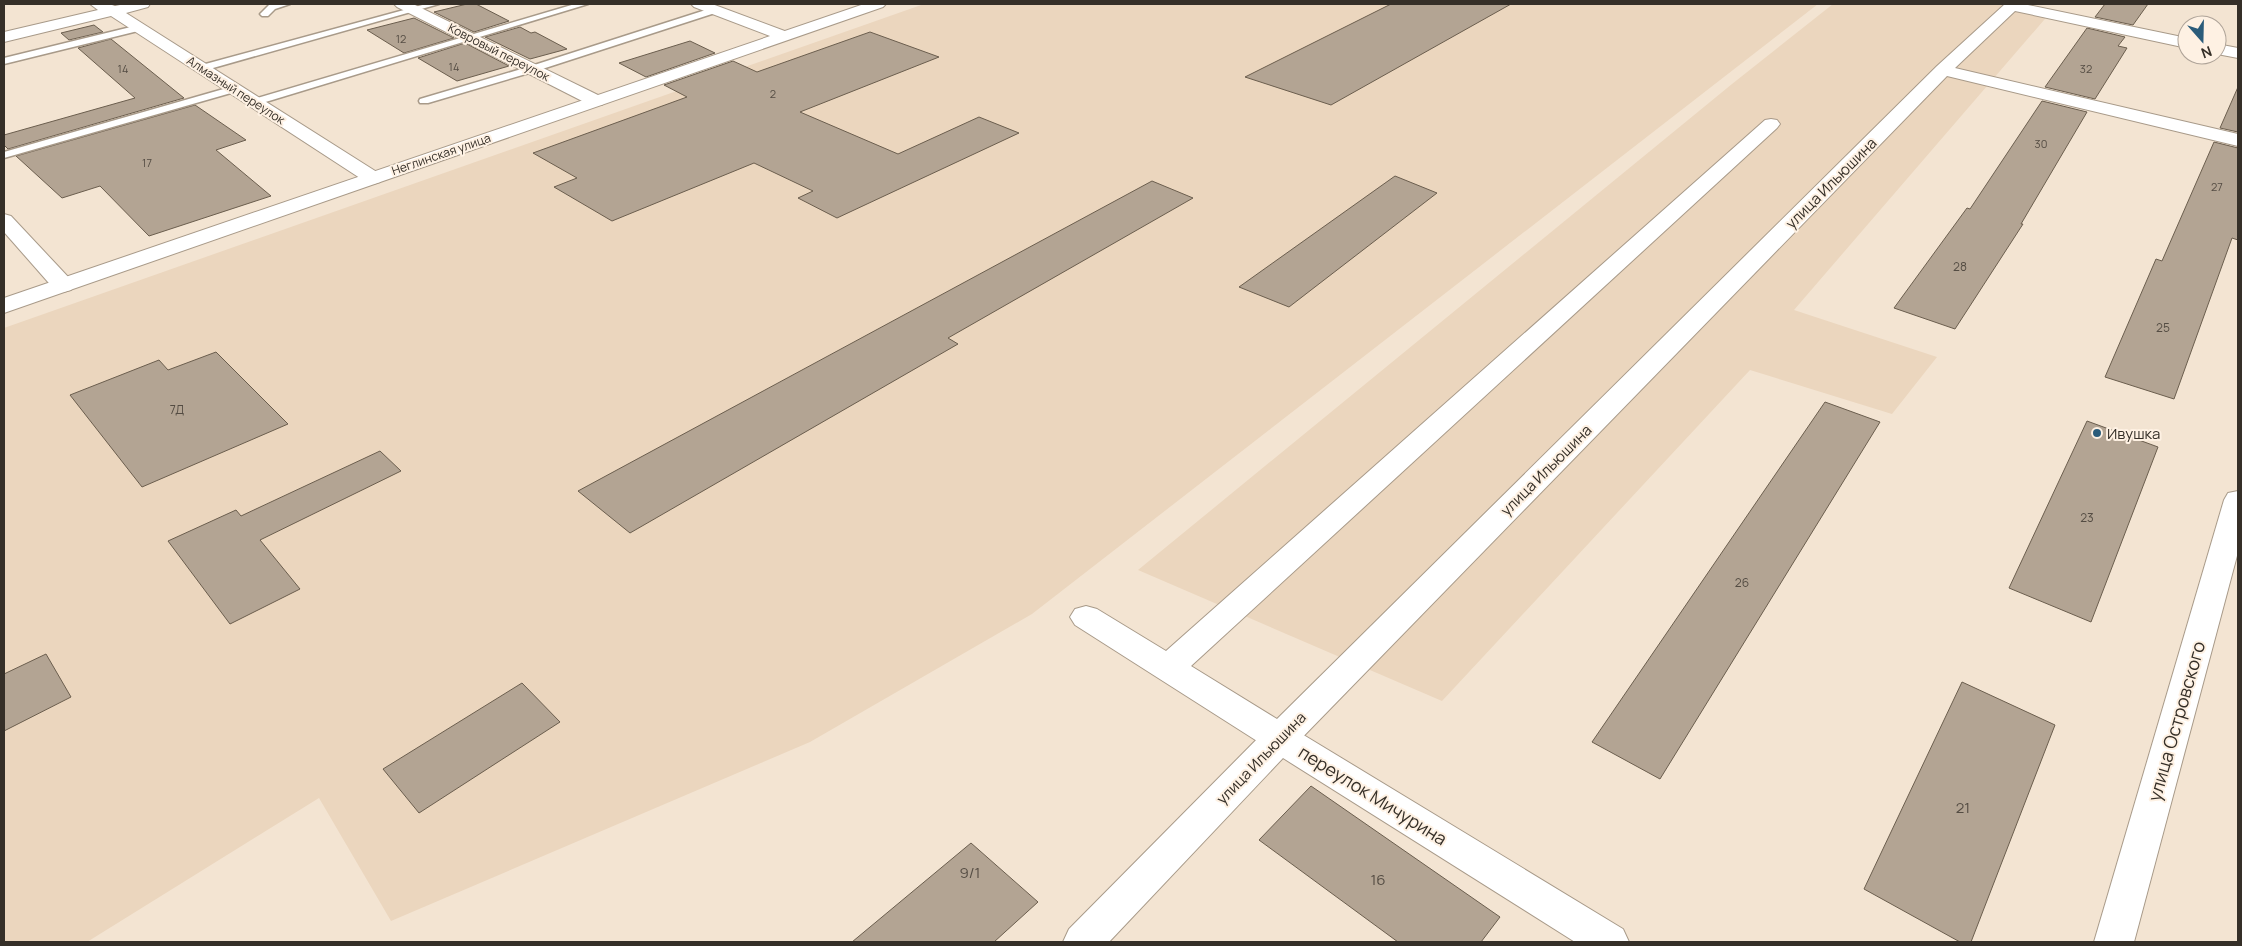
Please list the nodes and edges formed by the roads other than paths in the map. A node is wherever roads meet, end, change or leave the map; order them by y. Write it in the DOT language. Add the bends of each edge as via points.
graph roads {
  1 [pos="143,4"];
  2 [pos="286,4"];
  3 [pos="435,4"];
  4 [pos="584,4"];
  5 [pos="699,4"];
  6 [pos="878,4"];
  7 [pos="2013,5"];
  8 [pos="408,7"];
  9 [pos="105,8"];
  10 [pos="715,10"];
  11 [pos="265,14"];
  12 [pos="139,28"];
  13 [pos="784,36"];
  14 [pos="4,37"];
  15 [pos="470,38"];
  16 [pos="2177,41"];
  17 [pos="4,61"];
  18 [pos="202,68"];
  19 [pos="532,69"];
  20 [pos="1943,70"];
  21 [pos="234,89"];
  22 [pos="424,101"];
  23 [pos="596,101"];
  24 [pos="255,102"];
  25 [pos="1771,124"];
  26 [pos="2238,140"];
  27 [pos="4,155"];
  28 [pos="373,178"];
  29 [pos="4,220"];
  30 [pos="63,285"];
  31 [pos="4,306"];
  32 [pos="2238,500"];
  33 [pos="1086,617"];
  34 [pos="1168,668"];
  35 [pos="1280,738"];
  36 [pos="1083,942"];
  37 [pos="1609,942"];
  38 [pos="2114,942"];
  1 -- 9 [label="street"];
  2 -- 11 [label="lane" via="272,7"];
  3 -- 8 [label="lane"];
  4 -- 15 [label="lane"];
  5 -- 10 [label="street"];
  6 -- 13 [label="street, Неглинская улица"];
  7 -- 16 [label="street"];
  7 -- 20 [label="street, улица Ильюшина"];
  8 -- 15 [label="street, Ковровый переулок"];
  8 -- 18 [label="lane"];
  9 -- 12 [label="street, Алмазный переулок"];
  9 -- 14 [label="street"];
  10 -- 13 [label="street"];
  10 -- 19 [label="lane"];
  12 -- 17 [label="lane"];
  12 -- 18 [label="street, Алмазный переулок"];
  13 -- 23 [label="street, Неглинская улица"];
  15 -- 19 [label="street, Ковровый переулок"];
  15 -- 24 [label="lane"];
  18 -- 21 [label="street, Алмазный переулок"];
  19 -- 22 [label="lane"];
  19 -- 23 [label="street, Ковровый переулок"];
  20 -- 26 [label="street"];
  20 -- 35 [label="street, улица Ильюшина"];
  21 -- 24 [label="street, Алмазный переулок"];
  21 -- 27 [label="lane"];
  23 -- 28 [label="street, Неглинская улица"];
  24 -- 28 [label="street, Алмазный переулок"];
  25 -- 34 [label="street"];
  28 -- 30 [label="street, Неглинская улица"];
  29 -- 30 [label="street"];
  30 -- 31 [label="street, Неглинская улица"];
  32 -- 38 [label="street, улица Островского"];
  33 -- 34 [label="street, переулок Мичурина"];
  34 -- 35 [label="street, переулок Мичурина"];
  35 -- 36 [label="street, улица Ильюшина"];
  35 -- 37 [label="street, переулок Мичурина"];
}
